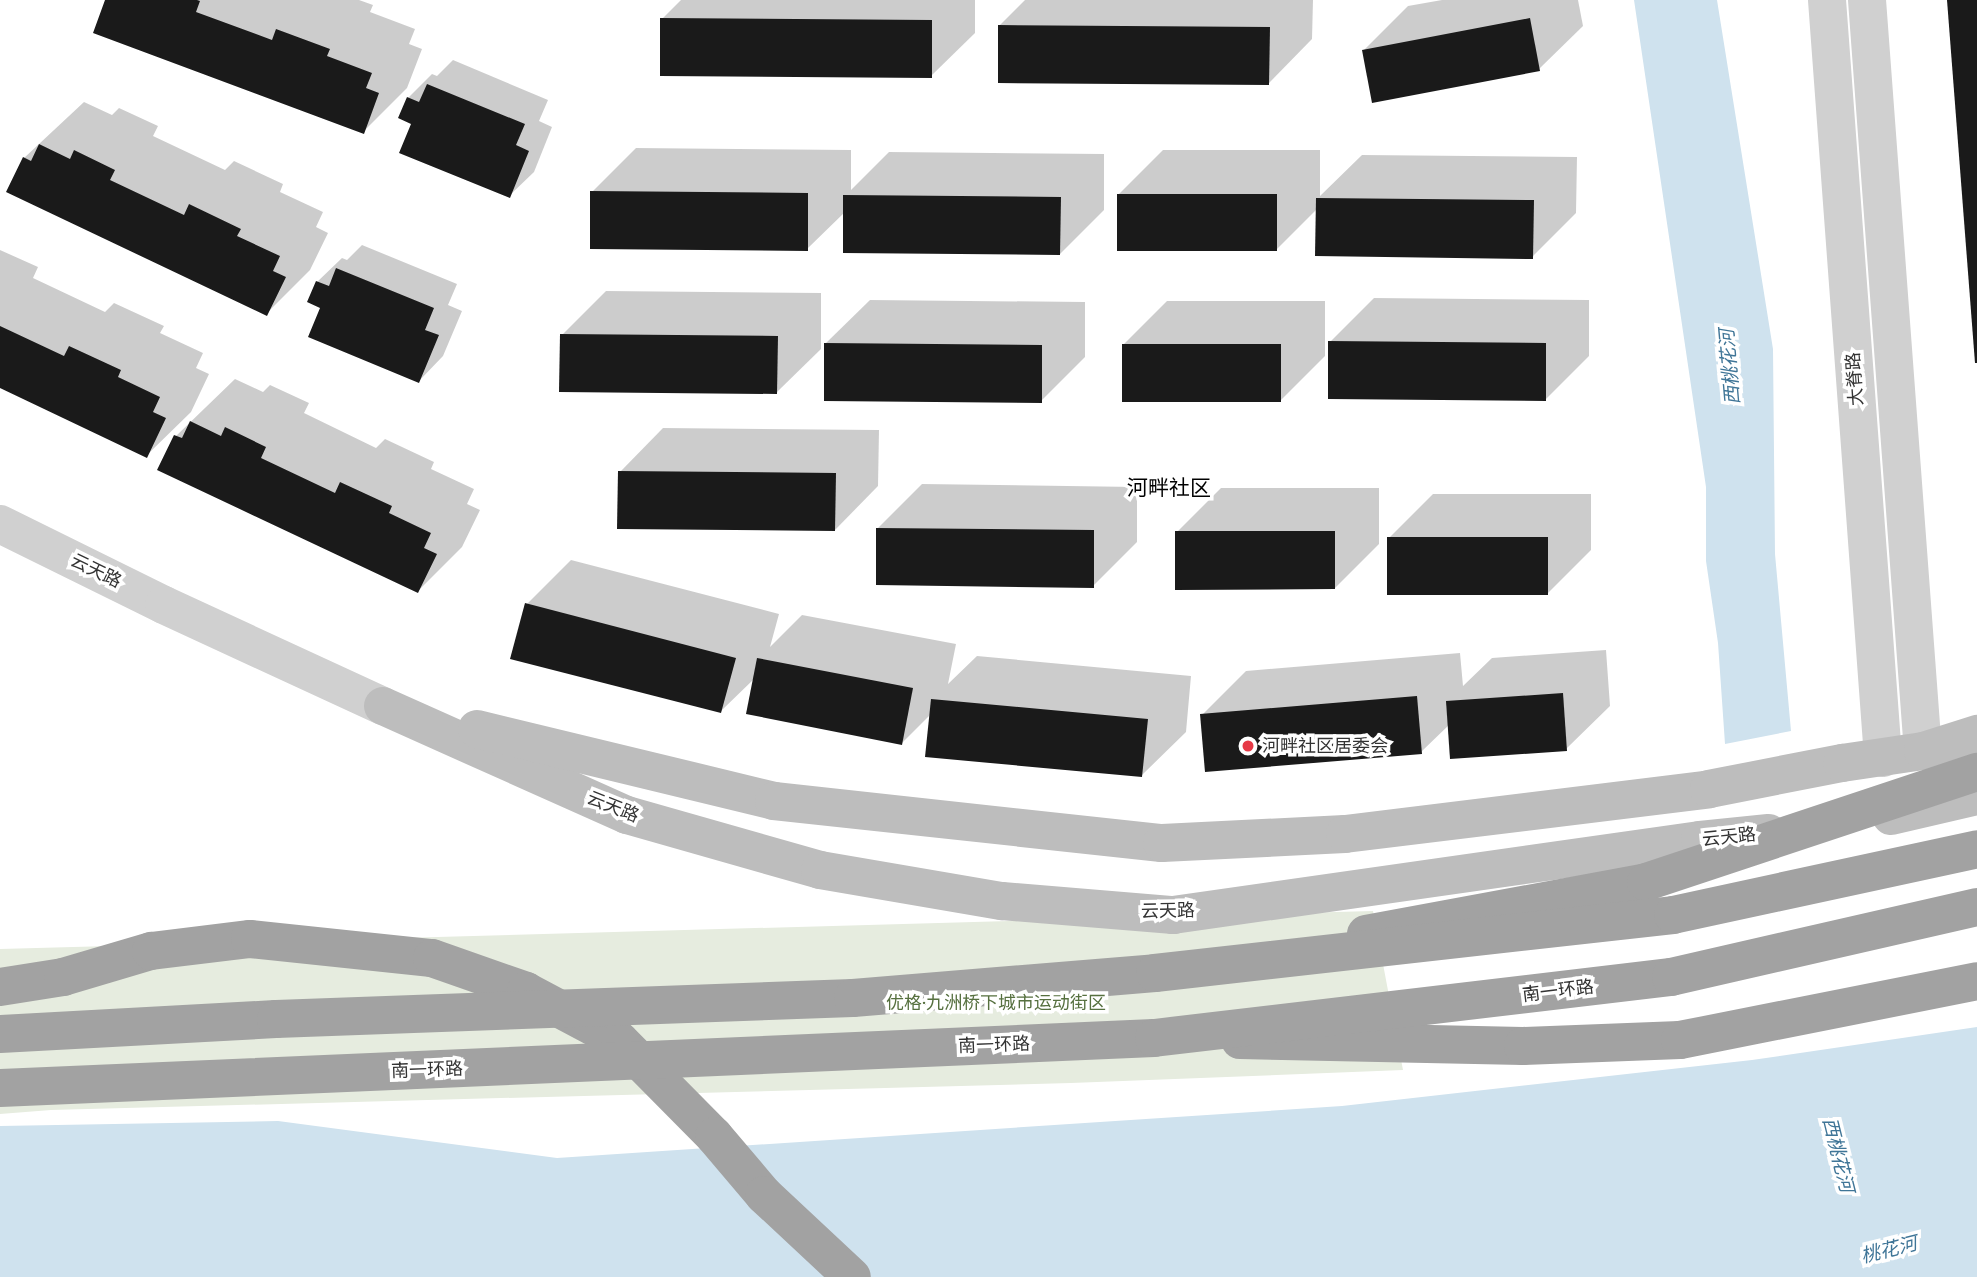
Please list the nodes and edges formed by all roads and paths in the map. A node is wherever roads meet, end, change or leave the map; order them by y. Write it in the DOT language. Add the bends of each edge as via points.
graph roads {
  1 [pos="1827,0"];
  2 [pos="1867,0"];
  3 [pos="0,524"];
  4 [pos="383,706"];
  5 [pos="1977,734"];
  6 [pos="1923,751"];
  7 [pos="1883,758"];
  8 [pos="1977,772"];
  9 [pos="1977,796"];
  10 [pos="1977,849"];
  11 [pos="1977,907"];
  12 [pos="1154,973"];
  13 [pos="1977,981"];
  14 [pos="0,987"];
  15 [pos="0,1034"];
  16 [pos="1154,1038"];
  17 [pos="0,1088"];
  18 [pos="852,1277"];
  1 -- 7 [label="street, 大脊路"];
  2 -- 6 [label="street"];
  3 -- 4 [label="street, 云天路"];
  4 -- 7 [label="main road, 云天路" via="774,801 1162,844 1345,834 1709,789"];
  4 -- 9 [label="main road, 云天路, bridge" via="627,815 820,870 1002,901 1173,915 1700,840 1858,824"];
  5 -- 6 [label="main road, 云天路"];
  6 -- 7 [label="main road, 云天路"];
  8 -- 12 [label="highway, bridge" via="1646,882"];
  10 -- 12 [label="highway, bridge" via="1673,915"];
  11 -- 16 [label="highway, 南一环路, bridge" via="1671,977"];
  12 -- 15 [label="highway, bridge" via="853,998"];
  13 -- 16 [label="highway, bridge" via="1680,1040 1523,1046"];
  14 -- 18 [label="highway" via="63,977 152,951 250,939 432,958 526,990 620,1041 714,1136 764,1195"];
  16 -- 17 [label="highway, 南一环路, bridge"];
}
